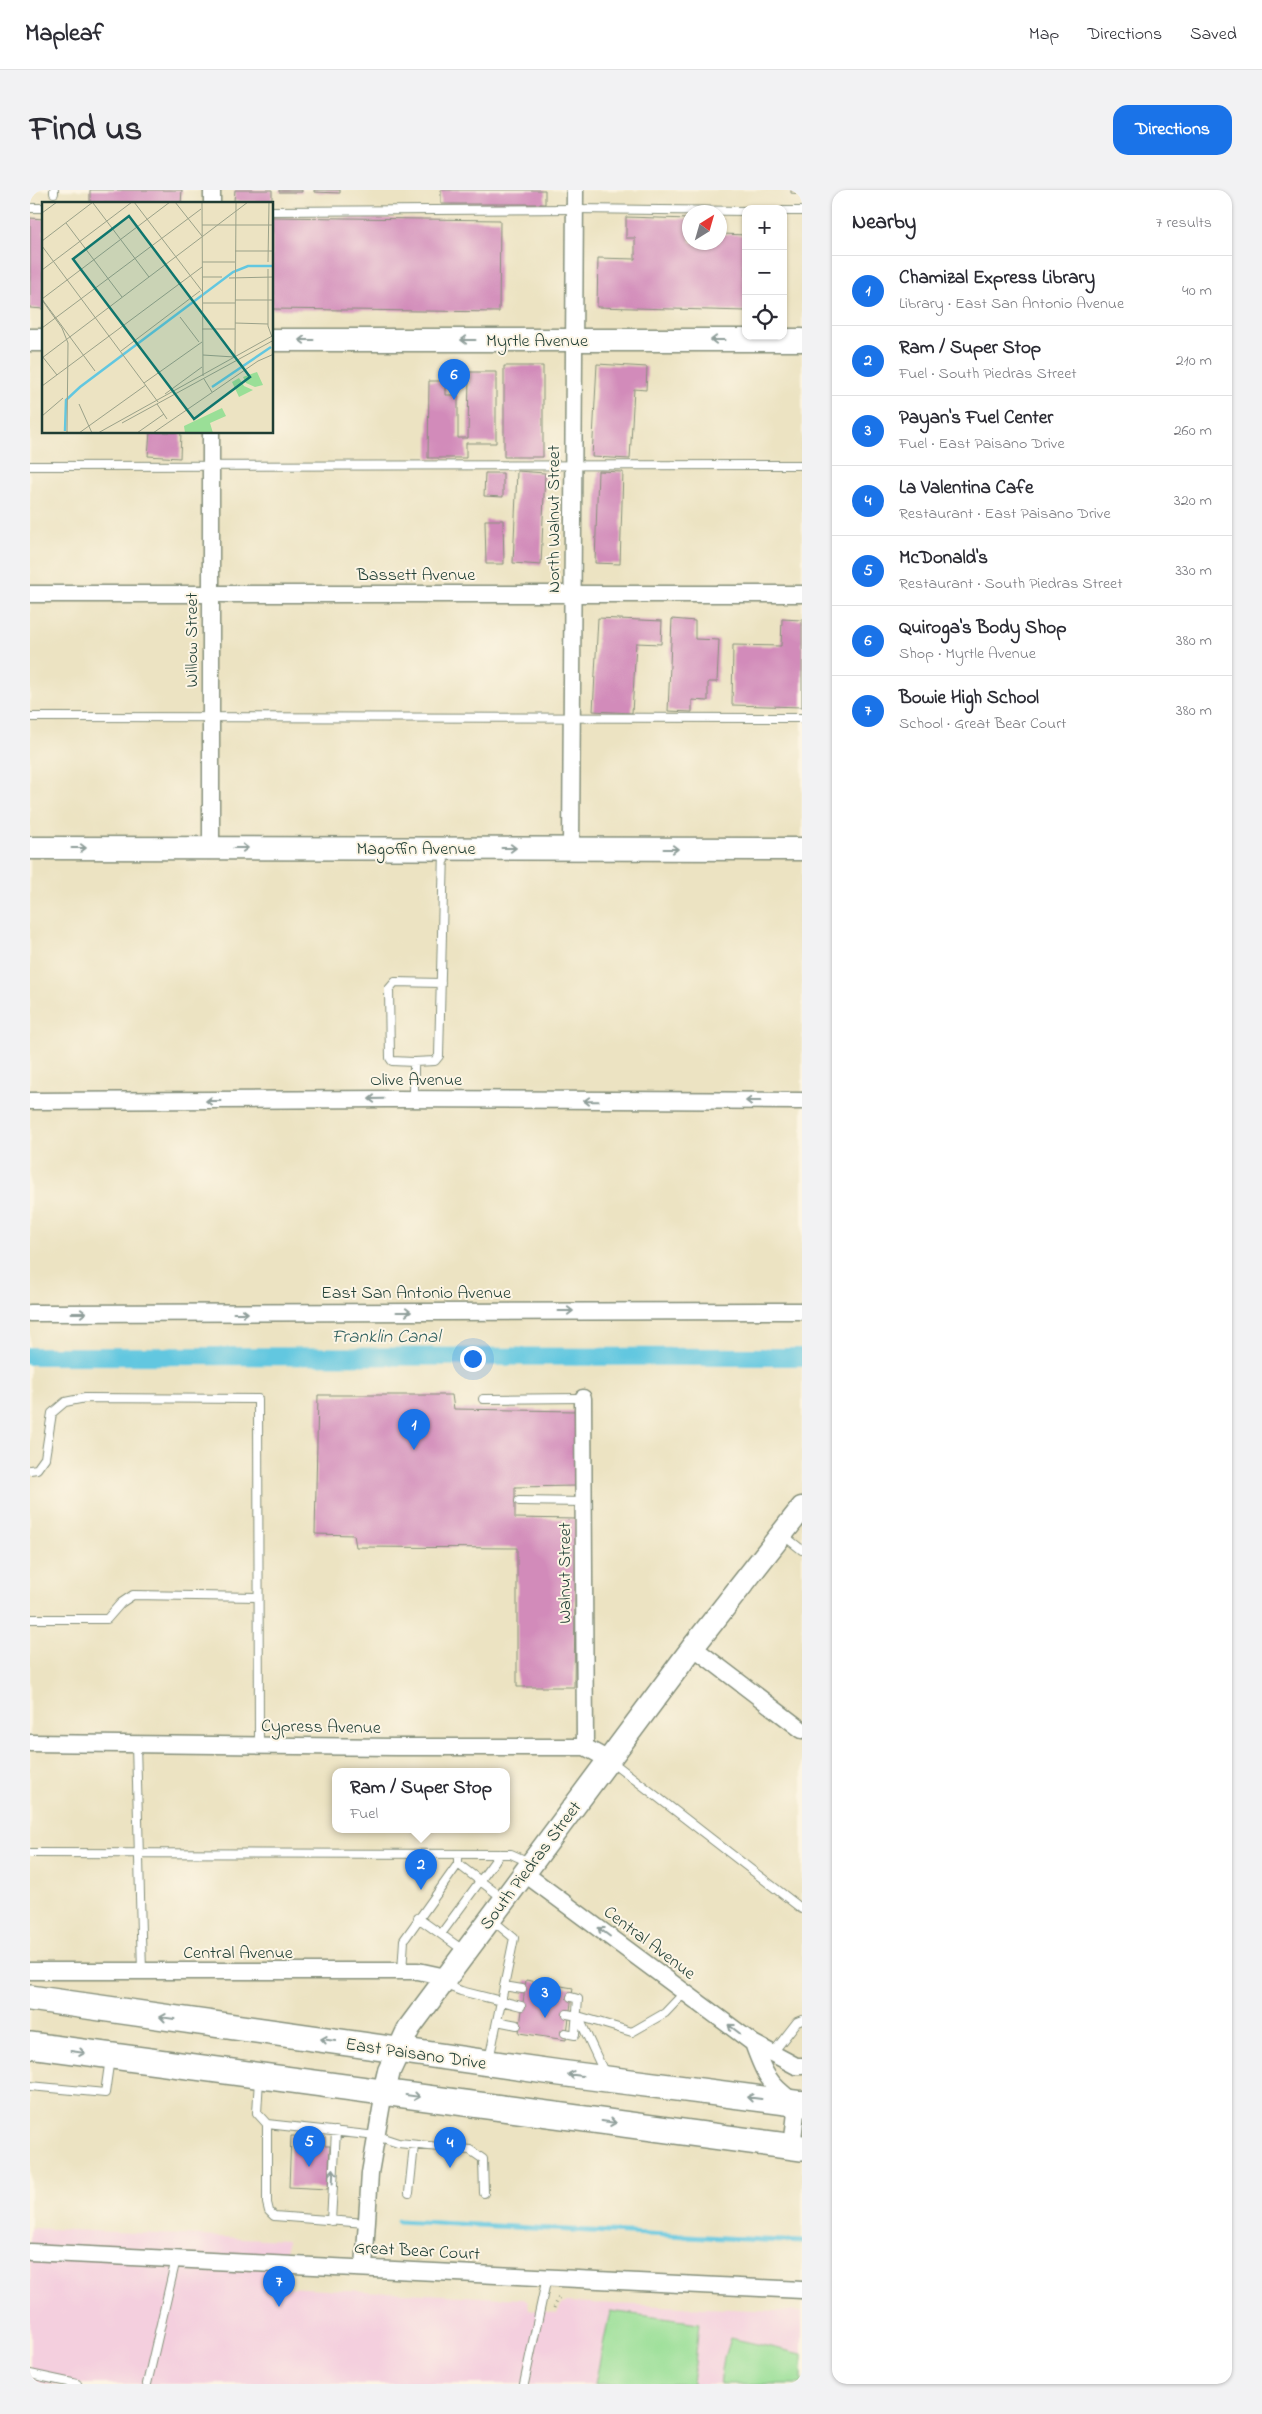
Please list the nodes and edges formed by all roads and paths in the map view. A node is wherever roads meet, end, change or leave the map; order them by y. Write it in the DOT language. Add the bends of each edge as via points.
graph roads {
  1 [pos="575,190"];
  2 [pos="574,209"];
  3 [pos="274,211"];
  4 [pos="742,211"];
  5 [pos="787,211"];
  6 [pos="802,212"];
  7 [pos="274,340"];
  8 [pos="573,340"];
  9 [pos="802,340"];
  10 [pos="211,434"];
  11 [pos="211,465"];
  12 [pos="573,465"];
  13 [pos="802,465"];
  14 [pos="30,466"];
  15 [pos="30,594"];
  16 [pos="211,594"];
  17 [pos="573,594"];
  18 [pos="802,594"];
  19 [pos="573,716"];
  20 [pos="30,718"];
  21 [pos="211,718"];
  22 [pos="802,718"];
  23 [pos="30,848"];
  24 [pos="211,848"];
  25 [pos="444,848"];
  26 [pos="571,848"];
  27 [pos="802,849"];
  28 [pos="441,983"];
  29 [pos="414,1062"];
  30 [pos="414,1099"];
  31 [pos="30,1101"];
  32 [pos="802,1101"];
  33 [pos="802,1310"];
  34 [pos="30,1314"];
  35 [pos="583,1398"];
  36 [pos="483,1399"];
  37 [pos="30,1470"];
  38 [pos="519,1501"];
  39 [pos="584,1502"];
  40 [pos="802,1508"];
  41 [pos="782,1534"];
  42 [pos="802,1550"];
  43 [pos="257,1597"];
  44 [pos="30,1619"];
  45 [pos="693,1647"];
  46 [pos="802,1730"];
  47 [pos="30,1742"];
  48 [pos="136,1744"];
  49 [pos="259,1745"];
  50 [pos="585,1747"];
  51 [pos="609,1760"];
  52 [pos="30,1853"];
  53 [pos="140,1853"];
  54 [pos="500,1854"];
  55 [pos="458,1855"];
  56 [pos="458,1864"];
  57 [pos="527,1868"];
  58 [pos="480,1881"];
  59 [pos="504,1899"];
  60 [pos="802,1908"];
  61 [pos="418,1918"];
  62 [pos="490,1918"];
  63 [pos="441,1934"];
  64 [pos="465,1952"];
  65 [pos="30,1971"];
  66 [pos="402,1972"];
  67 [pos="142,1973"];
  68 [pos="444,1980"];
  69 [pos="504,1986"];
  70 [pos="522,1989"];
  71 [pos="685,1992"];
  72 [pos="570,1997"];
  73 [pos="30,1998"];
  74 [pos="501,2002"];
  75 [pos="521,2006"];
  76 [pos="567,2014"];
  77 [pos="578,2016"];
  78 [pos="802,2020"];
  79 [pos="497,2021"];
  80 [pos="516,2025"];
  81 [pos="565,2033"];
  82 [pos="753,2043"];
  83 [pos="30,2044"];
  84 [pos="398,2050"];
  85 [pos="772,2054"];
  86 [pos="110,2056"];
  87 [pos="488,2063"];
  88 [pos="802,2066"];
  89 [pos="259,2075"];
  90 [pos="606,2079"];
  91 [pos="30,2086"];
  92 [pos="384,2092"];
  93 [pos="800,2102"];
  94 [pos="267,2124"];
  95 [pos="336,2131"];
  96 [pos="376,2136"];
  97 [pos="414,2145"];
  98 [pos="797,2147"];
  99 [pos="409,2193"];
  100 [pos="484,2193"];
  101 [pos="331,2221"];
  102 [pos="366,2223"];
  103 [pos="30,2252"];
  104 [pos="176,2258"];
  105 [pos="364,2268"];
  106 [pos="547,2277"];
  107 [pos="802,2290"];
  108 [pos="559,2297"];
  109 [pos="554,2312"];
  110 [pos="30,2374"];
  111 [pos="77,2384"];
  112 [pos="147,2384"];
  113 [pos="524,2384"];
  1 -- 2 [label="street, North Walnut Street"];
  2 -- 3 [label="lane"];
  2 -- 4 [label="lane"];
  2 -- 8 [label="street, North Walnut Street"];
  5 -- 6 [label="lane"];
  8 -- 7 [label="street, Myrtle Avenue, one-way"];
  9 -- 8 [label="street, Myrtle Avenue, one-way"];
  8 -- 12 [label="street, North Walnut Street"];
  10 -- 11 [label="street, Willow Street"];
  11 -- 12 [label="lane"];
  11 -- 14 [label="lane"];
  11 -- 16 [label="street, Willow Street"];
  12 -- 13 [label="lane"];
  12 -- 17 [label="street, North Walnut Street"];
  15 -- 16 [label="street, Bassett Avenue"];
  16 -- 17 [label="street, Bassett Avenue"];
  16 -- 21 [label="street, Willow Street"];
  17 -- 18 [label="street, Bassett Avenue"];
  17 -- 19 [label="street, North Walnut Street"];
  19 -- 21 [label="lane"];
  19 -- 22 [label="lane"];
  19 -- 26 [label="street, North Walnut Street"];
  20 -- 21 [label="lane"];
  21 -- 24 [label="street, Willow Street"];
  23 -- 24 [label="street, Magoffin Avenue, one-way"];
  24 -- 25 [label="street, Magoffin Avenue, one-way"];
  25 -- 26 [label="street, Magoffin Avenue, one-way"];
  25 -- 28 [label="lane"];
  26 -- 27 [label="street, Magoffin Avenue, one-way"];
  28 -- 29 [label="lane" via="439,1056 435,1061"];
  28 -- 29 [label="lane" via="395,982 389,989 390,1058 392,1061"];
  29 -- 30 [label="lane"];
  30 -- 31 [label="street, Olive Avenue, one-way"];
  32 -- 30 [label="street, Olive Avenue, one-way"];
  34 -- 33 [label="street, East San Antonio Avenue, one-way"];
  35 -- 36 [label="lane"];
  35 -- 39 [label="street, Walnut Street"];
  37 -- 43 [label="lane" via="45,1458 52,1414 65,1402 85,1398 258,1399"];
  38 -- 39 [label="lane"];
  39 -- 50 [label="street, Walnut Street"];
  40 -- 41 [label="street, South Piedras Street"];
  41 -- 42 [label="lane"];
  41 -- 45 [label="street, South Piedras Street"];
  43 -- 44 [label="lane" via="133,1595 120,1603 107,1619"];
  43 -- 49 [label="lane"];
  45 -- 46 [label="street"];
  45 -- 51 [label="street, South Piedras Street"];
  47 -- 48 [label="street, Cypress Avenue"];
  48 -- 49 [label="street, Cypress Avenue"];
  48 -- 53 [label="lane"];
  49 -- 50 [label="street, Cypress Avenue"];
  50 -- 51 [label="street, Cypress Avenue"];
  51 -- 57 [label="street, South Piedras Street"];
  51 -- 60 [label="lane"];
  52 -- 53 [label="lane"];
  53 -- 55 [label="lane"];
  53 -- 67 [label="lane"];
  54 -- 55 [label="lane"];
  54 -- 57 [label="lane" via="511,1854"];
  54 -- 58 [label="lane"];
  55 -- 56 [label="lane"];
  56 -- 58 [label="lane"];
  56 -- 61 [label="lane"];
  57 -- 59 [label="street, South Piedras Street"];
  71 -- 57 [label="street, Central Avenue, one-way"];
  58 -- 59 [label="lane"];
  58 -- 63 [label="lane" via="451,1914"];
  59 -- 62 [label="street, South Piedras Street"];
  61 -- 63 [label="lane"];
  61 -- 66 [label="lane" via="404,1940"];
  62 -- 64 [label="street, South Piedras Street"];
  62 -- 69 [label="lane" via="514,1938"];
  63 -- 64 [label="lane"];
  64 -- 68 [label="street, South Piedras Street"];
  65 -- 67 [label="street, Central Avenue"];
  66 -- 67 [label="street, Central Avenue"];
  66 -- 68 [label="street, Central Avenue" via="420,1972"];
  68 -- 74 [label="lane" via="461,1991"];
  68 -- 84 [label="street, South Piedras Street" via="409,2028"];
  69 -- 70 [label="lane"];
  69 -- 74 [label="lane"];
  71 -- 77 [label="lane" via="665,2013 632,2032"];
  82 -- 71 [label="street, Central Avenue, one-way"];
  72 -- 77 [label="lane" via="578,1999"];
  84 -- 73 [label="main road, East Paisano Drive, one-way"];
  74 -- 75 [label="lane"];
  74 -- 79 [label="lane"];
  76 -- 77 [label="lane"];
  77 -- 81 [label="lane" via="575,2035"];
  77 -- 90 [label="lane"];
  78 -- 85 [label="lane"];
  79 -- 80 [label="lane"];
  79 -- 87 [label="lane"];
  82 -- 85 [label="street, Central Avenue"];
  82 -- 93 [label="street" via="766,2077 778,2091"];
  83 -- 86 [label="main road, one-way"];
  84 -- 87 [label="main road, East Paisano Drive"];
  84 -- 92 [label="street, South Piedras Street"];
  85 -- 88 [label="street, Central Avenue"];
  86 -- 89 [label="main road"];
  86 -- 91 [label="lane" via="105,2093"];
  90 -- 87 [label="main road, East Paisano Drive, one-way"];
  89 -- 92 [label="main road"];
  89 -- 94 [label="lane" via="257,2113"];
  93 -- 90 [label="main road, East Paisano Drive, one-way"];
  92 -- 96 [label="street, South Piedras Street"];
  92 -- 98 [label="main road, one-way"];
  93 -- 98 [label="street"];
  94 -- 95 [label="lane"];
  94 -- 101 [label="lane" via="269,2211 274,2216"];
  95 -- 96 [label="lane"];
  101 -- 95 [label="lane, one-way"];
  96 -- 97 [label="lane"];
  96 -- 102 [label="street, South Piedras Street"];
  97 -- 99 [label="lane"];
  97 -- 100 [label="lane" via="470,2150 483,2159"];
  101 -- 102 [label="lane"];
  102 -- 105 [label="street, South Piedras Street"];
  103 -- 104 [label="street, Great Bear Court"];
  104 -- 105 [label="street, Great Bear Court"];
  104 -- 112 [label="lane"];
  105 -- 106 [label="street, Great Bear Court"];
  106 -- 107 [label="street, Great Bear Court"];
  106 -- 113 [label="lane"];
  108 -- 109 [label="path"];
  110 -- 111 [label="lane"];
}
